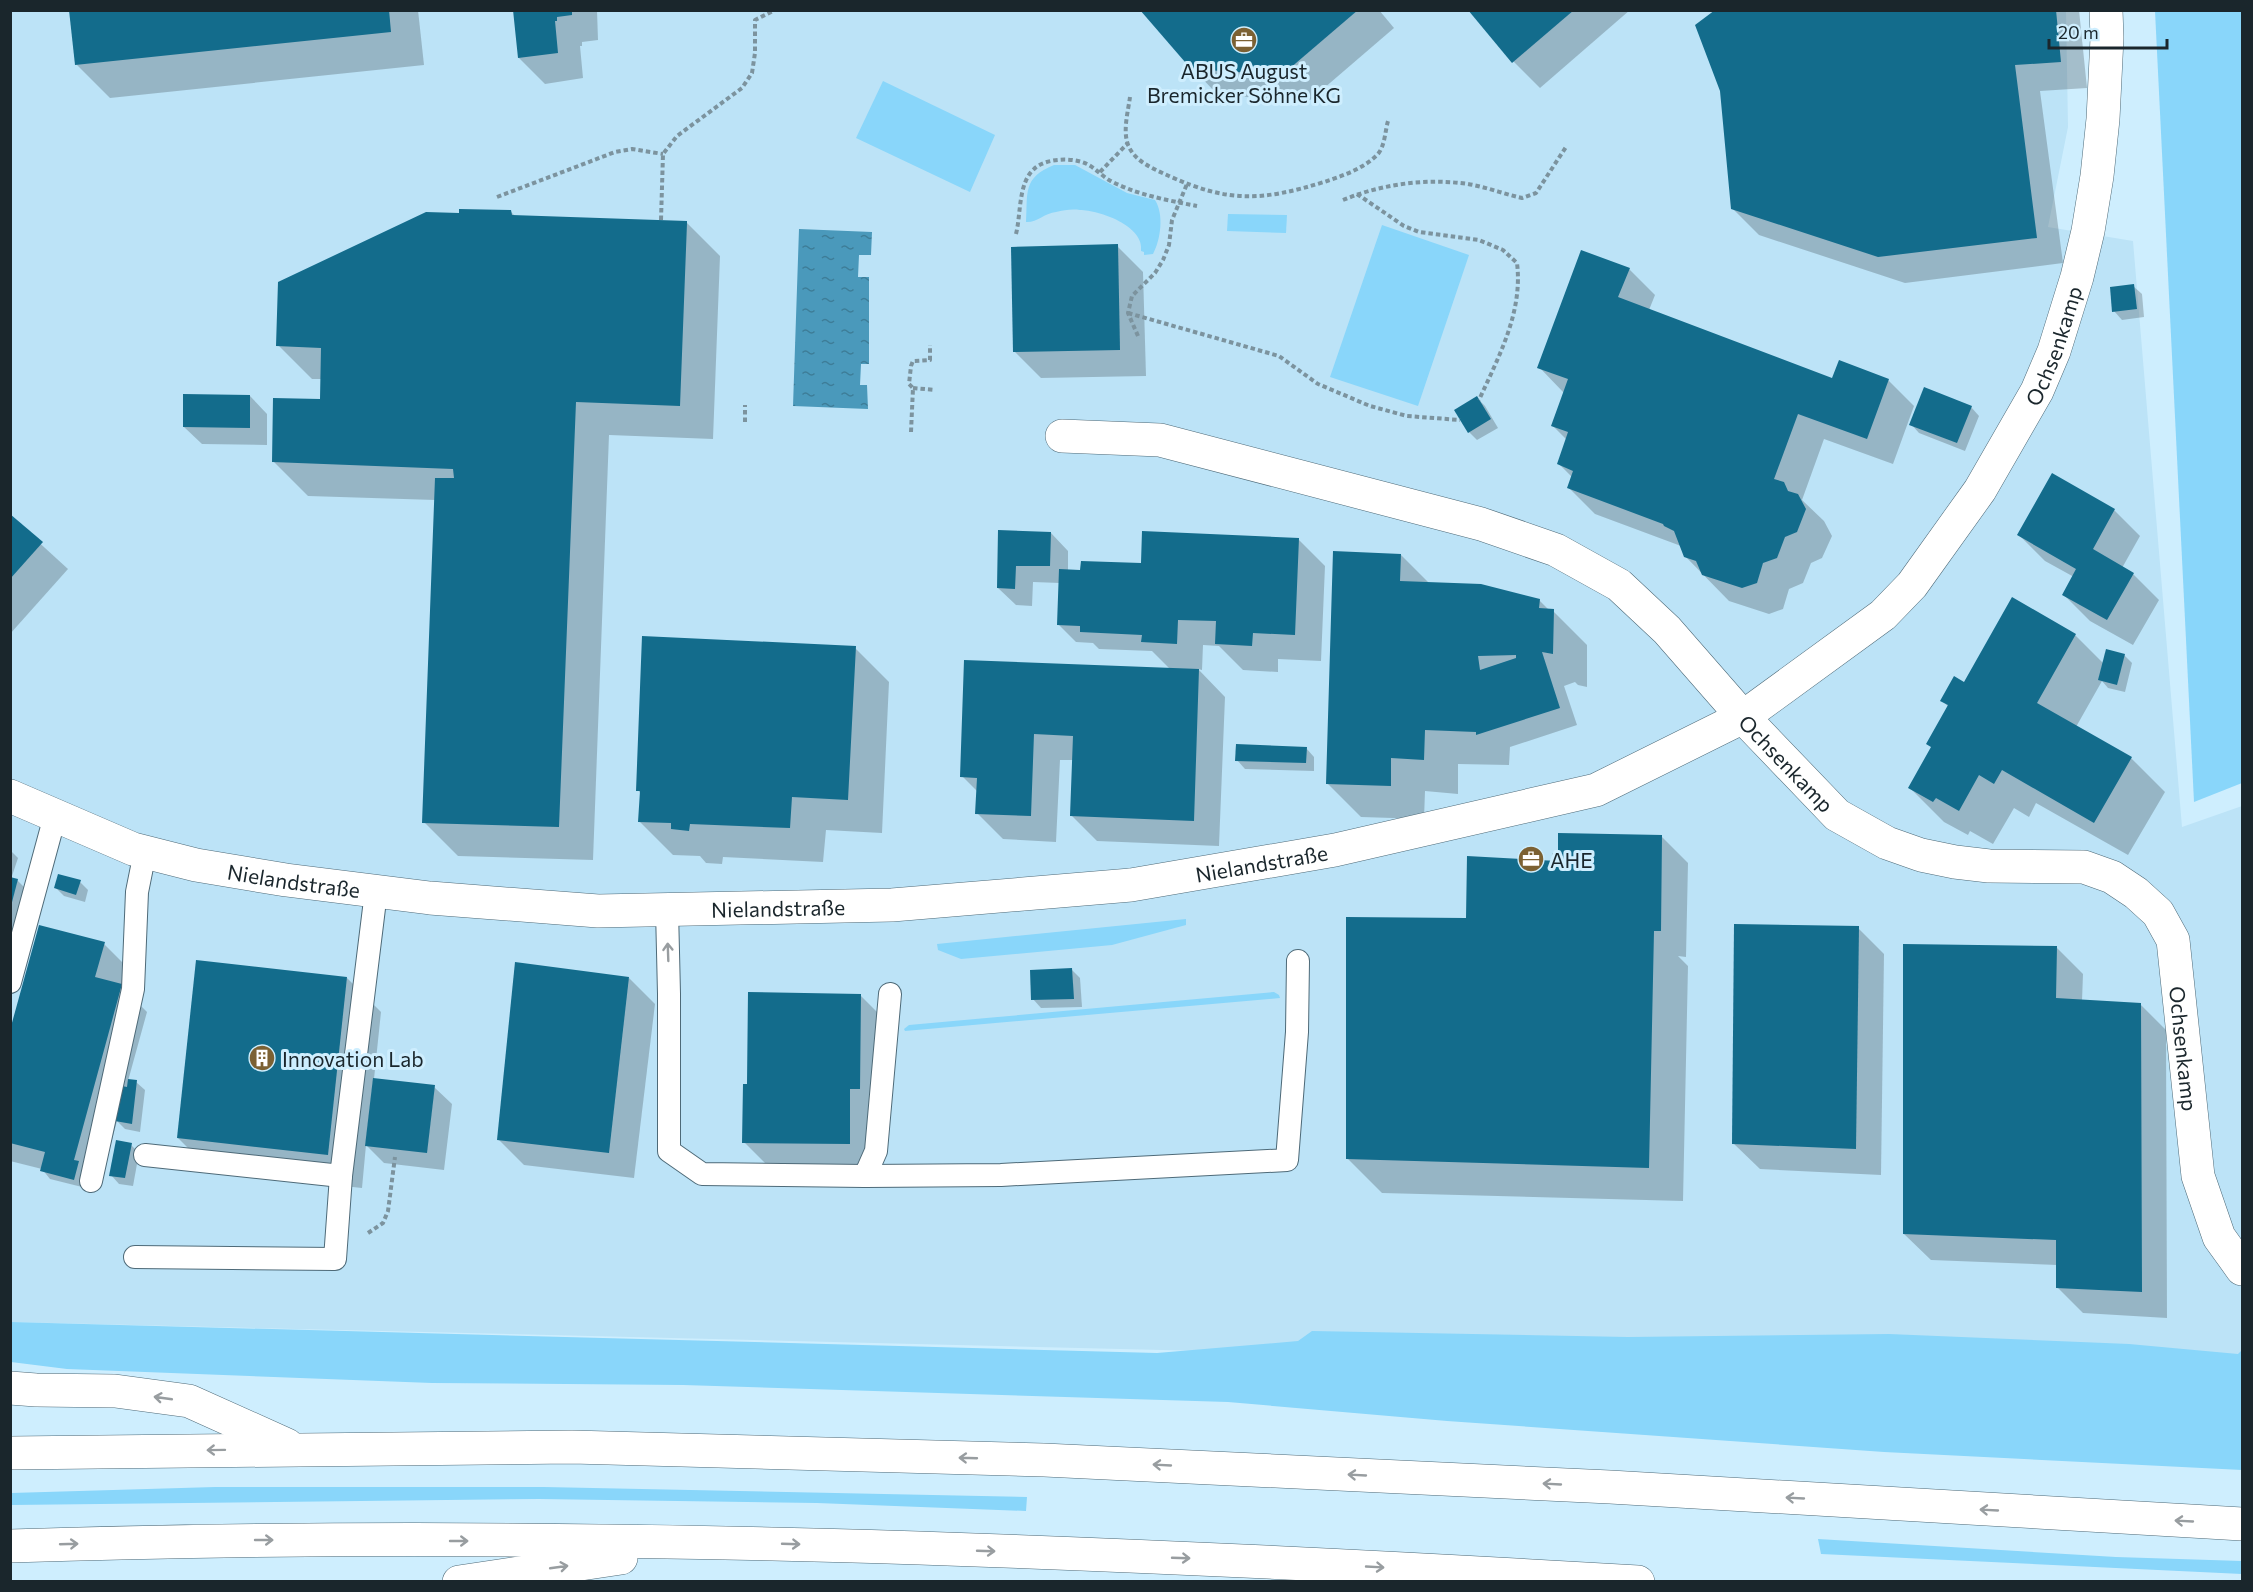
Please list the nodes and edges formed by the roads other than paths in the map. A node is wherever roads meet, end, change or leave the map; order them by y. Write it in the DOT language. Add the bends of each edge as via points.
graph roads {
  1 [pos="2106,10"];
  2 [pos="1062,436"];
  3 [pos="1743,717"];
  4 [pos="10,796"];
  5 [pos="55,816"];
  6 [pos="144,852"];
  7 [pos="376,891"];
  8 [pos="667,910"];
  9 [pos="1298,961"];
  10 [pos="10,982"];
  11 [pos="890,994"];
  12 [pos="145,1155"];
  13 [pos="341,1176"];
  14 [pos="865,1176"];
  15 [pos="92,1181"];
  16 [pos="135,1257"];
  17 [pos="2242,1269"];
  18 [pos="10,1388"];
  19 [pos="295,1449"];
  20 [pos="10,1453"];
  21 [pos="2242,1524"];
  22 [pos="732,1541"];
  23 [pos="10,1545"];
  24 [pos="459,1581"];
  25 [pos="1638,1581"];
  1 -- 3 [label="main road, Ochsenkamp" via="2103,118 2088,231 2054,351 2037,391 1980,489 1912,585 1883,615"];
  2 -- 3 [label="main road" via="1160,440 1481,524 1557,550 1619,585 1667,630"];
  3 -- 8 [label="main road, Nielandstraße" via="1596,790 1335,850 1131,885 892,905"];
  3 -- 17 [label="main road, Ochsenkamp" via="1837,815 1887,843 1954,862 2084,867 2112,877 2158,914 2173,940 2178,967 2198,1176 2220,1237"];
  4 -- 5 [label="main road, Nielandstraße"];
  5 -- 6 [label="main road, Nielandstraße"];
  5 -- 10 [label="lane"];
  6 -- 7 [label="main road, Nielandstraße" via="218,869"];
  6 -- 15 [label="lane" via="137,892 134,989"];
  7 -- 8 [label="main road, Nielandstraße" via="598,911"];
  7 -- 13 [label="lane"];
  14 -- 8 [label="lane, one-way" via="702,1174 669,1151"];
  9 -- 14 [label="lane" via="1287,1160 1001,1174"];
  11 -- 14 [label="lane" via="876,1151"];
  12 -- 13 [label="lane"];
  13 -- 16 [label="lane" via="335,1259"];
  19 -- 18 [label="main road, one-way" via="189,1401 115,1391"];
  19 -- 20 [label="main road, one-way"];
  21 -- 19 [label="main road, one-way" via="1610,1487 1044,1460 572,1447"];
  23 -- 22 [label="main road, one-way" via="181,1540"];
  24 -- 22 [label="main road, one-way"];
  22 -- 25 [label="main road, one-way" via="1300,1563"];
}
